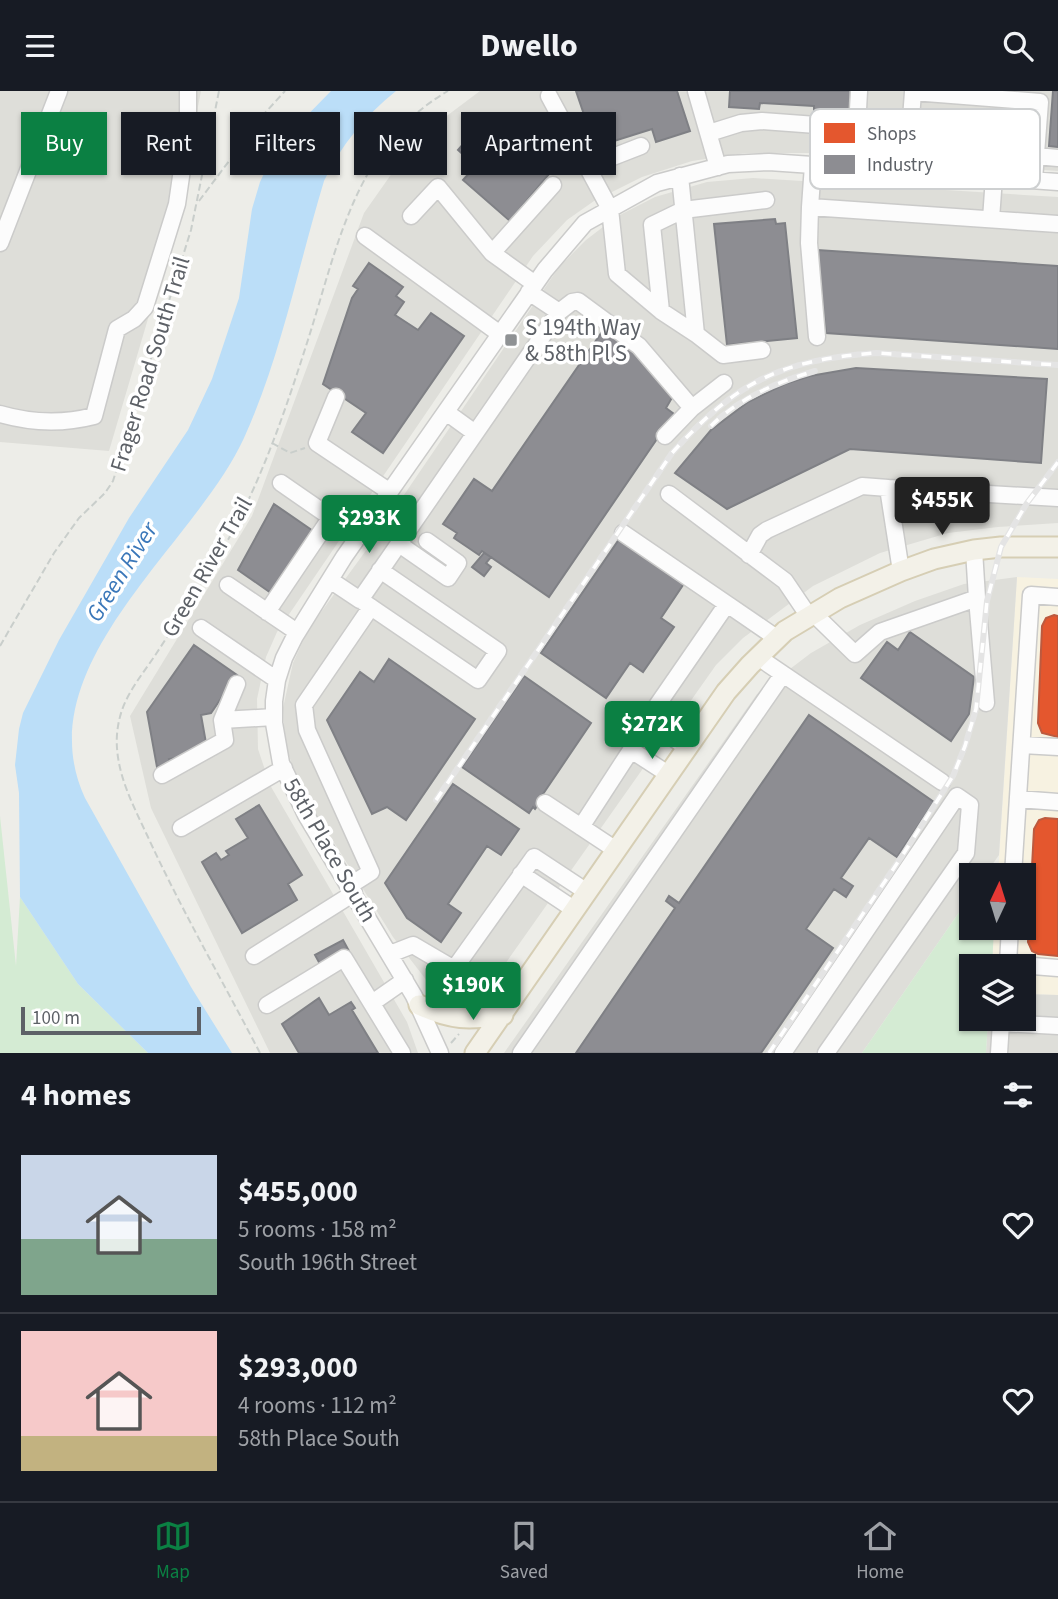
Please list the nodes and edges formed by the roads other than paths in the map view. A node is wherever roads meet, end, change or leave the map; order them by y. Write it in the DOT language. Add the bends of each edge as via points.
graph roads {
  1 [pos="59,91"];
  2 [pos="188,91"];
  3 [pos="696,91"];
  4 [pos="859,91"];
  5 [pos="549,96"];
  6 [pos="858,109"];
  7 [pos="912,109"];
  8 [pos="1039,109"];
  9 [pos="558,112"];
  10 [pos="810,125"];
  11 [pos="709,133"];
  12 [pos="641,146"];
  13 [pos="616,156"];
  14 [pos="1040,156"];
  15 [pos="1058,158"];
  16 [pos="810,165"];
  17 [pos="718,167"];
  18 [pos="591,175"];
  19 [pos="680,176"];
  20 [pos="1040,180"];
  21 [pos="1058,182"];
  22 [pos="553,185"];
  23 [pos="811,189"];
  24 [pos="993,189"];
  25 [pos="766,200"];
  26 [pos="810,207"];
  27 [pos="610,209"];
  28 [pos="683,210"];
  29 [pos="411,216"];
  30 [pos="991,219"];
  31 [pos="1058,224"];
  32 [pos="365,236"];
  33 [pos="0,243"];
  34 [pos="492,253"];
  35 [pos="532,288"];
  36 [pos="661,311"];
  37 [pos="559,312"];
  38 [pos="500,334"];
  39 [pos="696,334"];
  40 [pos="817,337"];
  41 [pos="762,350"];
  42 [pos="724,383"];
  43 [pos="336,397"];
  44 [pos="692,408"];
  45 [pos="446,412"];
  46 [pos="0,414"];
  47 [pos="475,433"];
  48 [pos="665,436"];
  49 [pos="281,483"];
  50 [pos="888,488"];
  51 [pos="390,492"];
  52 [pos="669,494"];
  53 [pos="1058,498"];
  54 [pos="331,517"];
  55 [pos="623,533"];
  56 [pos="359,537"];
  57 [pos="427,541"];
  58 [pos="399,544"];
  59 [pos="1058,547"];
  60 [pos="974,551"];
  61 [pos="749,555"];
  62 [pos="380,570"];
  63 [pos="901,571"];
  64 [pos="330,579"];
  65 [pos="228,585"];
  66 [pos="1058,597"];
  67 [pos="977,598"];
  68 [pos="365,604"];
  69 [pos="727,604"];
  70 [pos="268,612"];
  71 [pos="810,614"];
  72 [pos="201,628"];
  73 [pos="297,632"];
  74 [pos="778,639"];
  75 [pos="758,657"];
  76 [pos="783,674"];
  77 [pos="277,680"];
  78 [pos="237,684"];
  79 [pos="986,703"];
  80 [pos="222,720"];
  81 [pos="274,720"];
  82 [pos="306,722"];
  83 [pos="1022,745"];
  84 [pos="687,747"];
  85 [pos="1058,747"];
  86 [pos="284,768"];
  87 [pos="668,774"];
  88 [pos="162,775"];
  89 [pos="942,782"];
  90 [pos="1018,799"];
  91 [pos="1058,802"];
  92 [pos="545,803"];
  93 [pos="581,827"];
  94 [pos="181,828"];
  95 [pos="616,850"];
  96 [pos="1014,863"];
  97 [pos="521,874"];
  98 [pos="351,890"];
  99 [pos="587,892"];
  100 [pos="575,910"];
  101 [pos="1009,940"];
  102 [pos="390,954"];
  103 [pos="254,956"];
  104 [pos="1058,968"];
  105 [pos="405,980"];
  106 [pos="372,1003"];
  107 [pos="267,1005"];
  108 [pos="419,1005"];
  109 [pos="503,1015"];
  110 [pos="1058,1027"];
  111 [pos="444,1050"];
  112 [pos="402,1053"];
  113 [pos="475,1053"];
  114 [pos="521,1053"];
  115 [pos="783,1053"];
  116 [pos="826,1053"];
  117 [pos="999,1053"];
  1 -- 33 [label="street"];
  2 -- 46 [label="street" via="177,204 145,307 117,329 94,416 71,422"];
  3 -- 11 [label="street"];
  4 -- 6 [label="street"];
  5 -- 9 [label="street"];
  7 -- 8 [label="street" via="913,92 1040,101"];
  10 -- 11 [label="street" via="762,121"];
  11 -- 17 [label="street"];
  12 -- 13 [label="street"];
  14 -- 15 [label="street"];
  16 -- 17 [label="street, 58th Place South" via="769,162"];
  17 -- 19 [label="street, 58th Place South"];
  18 -- 27 [label="street"];
  19 -- 27 [label="street, 58th Place South"];
  19 -- 28 [label="street"];
  20 -- 21 [label="street, 58th Place South"];
  22 -- 34 [label="street"];
  23 -- 26 [label="street"];
  24 -- 30 [label="street"];
  25 -- 28 [label="street"];
  26 -- 30 [label="street"];
  26 -- 40 [label="street" via="808,243"];
  27 -- 35 [label="street, 58th Place South" via="585,223"];
  27 -- 36 [label="street" via="617,274"];
  28 -- 36 [label="street" via="652,225"];
  28 -- 39 [label="street"];
  29 -- 34 [label="street" via="438,187"];
  30 -- 31 [label="street"];
  32 -- 38 [label="street"];
  34 -- 35 [label="street"];
  35 -- 37 [label="street"];
  35 -- 38 [label="street, 58th Place South"];
  36 -- 39 [label="street"];
  37 -- 44 [label="street" via="578,301 639,346"];
  37 -- 47 [label="street"];
  38 -- 45 [label="street, 58th Place South"];
  39 -- 41 [label="street" via="723,355"];
  42 -- 44 [label="street"];
  43 -- 51 [label="street" via="317,443"];
  44 -- 48 [label="street"];
  45 -- 47 [label="street"];
  45 -- 51 [label="street, 58th Place South"];
  47 -- 58 [label="street"];
  49 -- 54 [label="street"];
  50 -- 53 [label="street"];
  50 -- 61 [label="street" via="862,486 767,530"];
  50 -- 63 [label="street"];
  51 -- 56 [label="street, 58th Place South"];
  52 -- 61 [label="street"];
  54 -- 56 [label="street"];
  54 -- 70 [label="street"];
  55 -- 69 [label="street"];
  56 -- 64 [label="street, 58th Place South"];
  57 -- 58 [label="street" via="458,563 448,577"];
  58 -- 62 [label="street"];
  59 -- 60 [label="main road"];
  60 -- 63 [label="main road"];
  60 -- 67 [label="street"];
  61 -- 71 [label="street" via="785,582"];
  62 -- 68 [label="street"];
  62 -- 68 [label="street" via="498,651 478,680"];
  63 -- 71 [label="main road"];
  64 -- 68 [label="street"];
  64 -- 73 [label="street, 58th Place South"];
  65 -- 70 [label="street"];
  66 -- 83 [label="street" via="1031,595"];
  67 -- 71 [label="street" via="880,632 855,654"];
  67 -- 79 [label="street"];
  68 -- 82 [label="street" via="304,705"];
  69 -- 74 [label="street"];
  69 -- 84 [label="street" via="647,720"];
  70 -- 73 [label="street"];
  71 -- 74 [label="main road"];
  72 -- 77 [label="street"];
  73 -- 77 [label="street, 58th Place South"];
  74 -- 75 [label="main road"];
  75 -- 76 [label="street"];
  75 -- 84 [label="main road"];
  76 -- 89 [label="street"];
  76 -- 114 [label="street"];
  77 -- 81 [label="street, 58th Place South"];
  78 -- 80 [label="street"];
  80 -- 81 [label="street"];
  80 -- 88 [label="street" via="225,740"];
  81 -- 82 [label="street"];
  81 -- 86 [label="street, 58th Place South"];
  82 -- 98 [label="street" via="371,872"];
  83 -- 85 [label="street"];
  83 -- 90 [label="street"];
  84 -- 87 [label="main road"];
  86 -- 94 [label="street"];
  86 -- 98 [label="street, 58th Place South"];
  87 -- 93 [label="street" via="631,750"];
  87 -- 95 [label="main road"];
  90 -- 91 [label="street"];
  90 -- 96 [label="street"];
  92 -- 93 [label="street"];
  93 -- 95 [label="street"];
  95 -- 99 [label="main road"];
  97 -- 99 [label="street" via="534,857"];
  97 -- 100 [label="street"];
  97 -- 102 [label="street" via="454,969 413,945"];
  98 -- 102 [label="street, 58th Place South"];
  98 -- 103 [label="street"];
  99 -- 100 [label="main road"];
  100 -- 109 [label="main road"];
  101 -- 104 [label="street" via="1008,964"];
  102 -- 105 [label="street, 58th Place South"];
  105 -- 106 [label="street"];
  105 -- 108 [label="street, 58th Place South"];
  106 -- 107 [label="street" via="344,958"];
  106 -- 112 [label="street"];
  108 -- 109 [label="main road" via="458,1019"];
  108 -- 111 [label="street, 58th Place South"];
  109 -- 113 [label="main road"];
  110 -- 117 [label="street" via="1001,1023"];
  115 -- 116 [label="street" via="957,796 970,805 966,853"];
}
